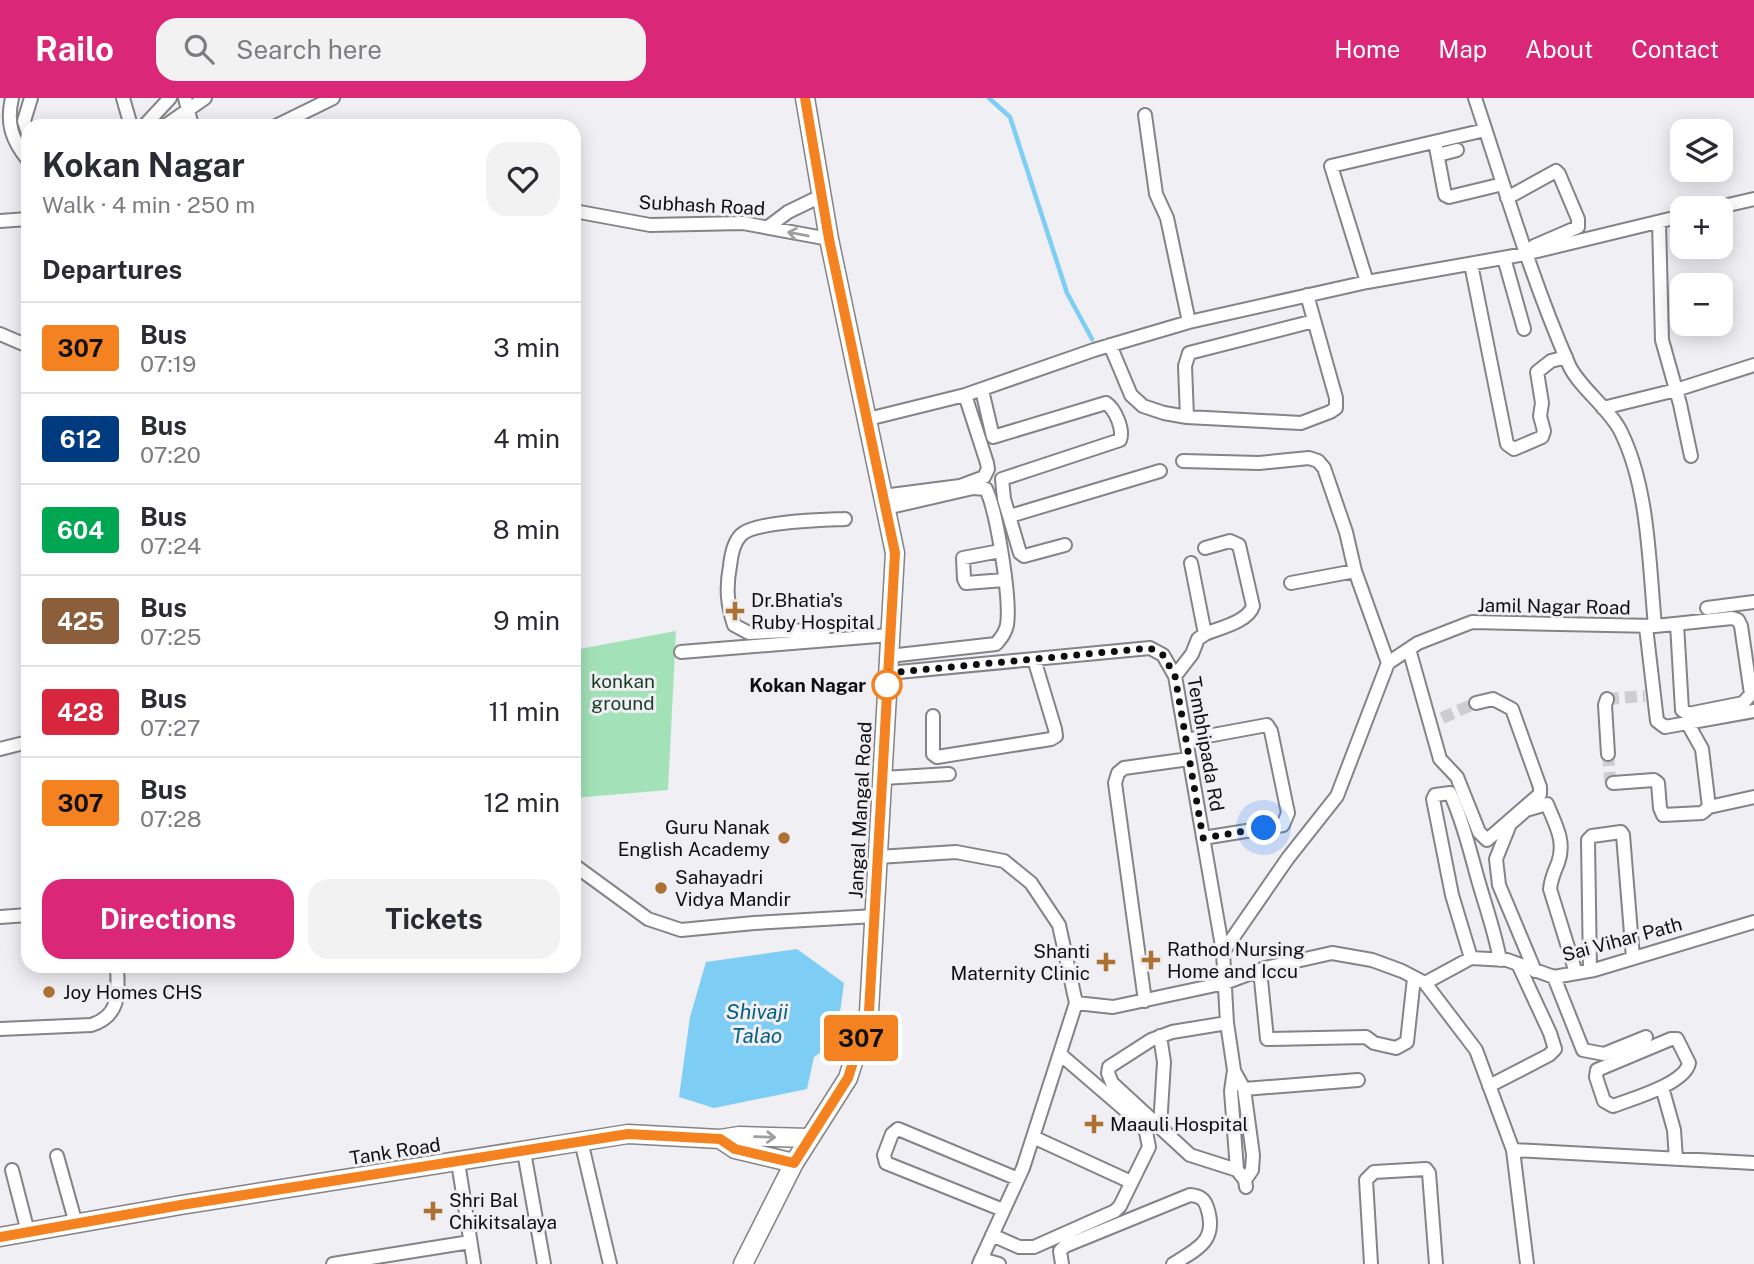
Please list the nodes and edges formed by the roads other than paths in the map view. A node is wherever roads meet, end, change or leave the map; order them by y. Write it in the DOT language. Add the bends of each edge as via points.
graph roads {
  1 [pos="12,98"];
  2 [pos="32,98"];
  3 [pos="122,98"];
  4 [pos="170,98"];
  5 [pos="205,98"];
  6 [pos="333,98"];
  7 [pos="805,98"];
  8 [pos="1475,98"];
  9 [pos="187,104"];
  10 [pos="1144,115"];
  11 [pos="25,119"];
  12 [pos="129,119"];
  13 [pos="150,119"];
  14 [pos="172,119"];
  15 [pos="290,119"];
  16 [pos="1486,130"];
  17 [pos="1437,148"];
  18 [pos="1457,150"];
  19 [pos="21,151"];
  20 [pos="1503,184"];
  21 [pos="821,196"];
  22 [pos="1507,198"];
  23 [pos="1754,199"];
  24 [pos="1733,204"];
  25 [pos="581,212"];
  26 [pos="1670,219"];
  27 [pos="21,220"];
  28 [pos="0,221"];
  29 [pos="1658,222"];
  30 [pos="768,227"];
  31 [pos="829,239"];
  32 [pos="1525,252"];
  33 [pos="1504,258"];
  34 [pos="1467,264"];
  35 [pos="1367,282"];
  36 [pos="1307,295"];
  37 [pos="1314,321"];
  38 [pos="1189,322"];
  39 [pos="1524,329"];
  40 [pos="0,334"];
  41 [pos="21,343"];
  42 [pos="1110,345"];
  43 [pos="1566,357"];
  44 [pos="1754,365"];
  45 [pos="982,390"];
  46 [pos="1676,390"];
  47 [pos="965,395"];
  48 [pos="1604,408"];
  49 [pos="1187,418"];
  50 [pos="868,419"];
  51 [pos="1500,440"];
  52 [pos="1691,456"];
  53 [pos="1183,461"];
  54 [pos="1160,471"];
  55 [pos="884,502"];
  56 [pos="1010,516"];
  57 [pos="845,519"];
  58 [pos="1065,545"];
  59 [pos="1205,548"];
  60 [pos="1000,551"];
  61 [pos="1191,563"];
  62 [pos="1355,570"];
  63 [pos="1004,580"];
  64 [pos="1292,583"];
  65 [pos="1754,602"];
  66 [pos="1707,608"];
  67 [pos="1677,624"];
  68 [pos="1651,627"];
  69 [pos="825,629"];
  70 [pos="1205,634"];
  71 [pos="809,635"];
  72 [pos="890,635"];
  73 [pos="1409,649"];
  74 [pos="681,652"];
  75 [pos="1034,659"];
  76 [pos="1388,663"];
  77 [pos="888,665"];
  78 [pos="1175,676"];
  79 [pos="1607,699"];
  80 [pos="1476,703"];
  81 [pos="1754,711"];
  82 [pos="933,716"];
  83 [pos="1688,724"];
  84 [pos="1186,740"];
  85 [pos="21,744"];
  86 [pos="0,749"];
  87 [pos="1608,754"];
  88 [pos="1189,759"];
  89 [pos="948,774"];
  90 [pos="883,778"];
  91 [pos="1613,783"];
  92 [pos="1754,797"];
  93 [pos="1709,807"];
  94 [pos="1203,838"];
  95 [pos="878,858"];
  96 [pos="581,869"];
  97 [pos="21,916"];
  98 [pos="875,916"];
  99 [pos="0,917"];
  100 [pos="1754,922"];
  101 [pos="1223,952"];
  102 [pos="1471,958"];
  103 [pos="1633,958"];
  104 [pos="1500,960"];
  105 [pos="1518,964"];
  106 [pos="1260,970"];
  107 [pos="1590,970"];
  108 [pos="1535,971"];
  109 [pos="117,973"];
  110 [pos="1576,973"];
  111 [pos="1554,977"];
  112 [pos="1420,981"];
  113 [pos="1225,983"];
  114 [pos="1145,1001"];
  115 [pos="1076,1003"];
  116 [pos="1227,1023"];
  117 [pos="0,1029"];
  118 [pos="1160,1036"];
  119 [pos="1646,1037"];
  120 [pos="1060,1054"];
  121 [pos="1234,1070"];
  122 [pos="1358,1080"];
  123 [pos="1489,1086"];
  124 [pos="1662,1087"];
  125 [pos="1244,1089"];
  126 [pos="1160,1127"];
  127 [pos="1033,1137"];
  128 [pos="810,1138"];
  129 [pos="720,1139"];
  130 [pos="582,1141"];
  131 [pos="1513,1150"];
  132 [pos="524,1152"];
  133 [pos="57,1156"];
  134 [pos="1676,1158"];
  135 [pos="458,1162"];
  136 [pos="794,1163"];
  137 [pos="1754,1163"];
  138 [pos="12,1170"];
  139 [pos="1018,1179"];
  140 [pos="1243,1179"];
  141 [pos="1131,1182"];
  142 [pos="1003,1210"];
  143 [pos="76,1224"];
  144 [pos="28,1232"];
  145 [pos="992,1235"];
  146 [pos="0,1237"];
  147 [pos="470,1242"];
  148 [pos="980,1262"];
  149 [pos="333,1264"];
  150 [pos="474,1264"];
  151 [pos="544,1264"];
  152 [pos="610,1264"];
  153 [pos="743,1264"];
  154 [pos="999,1264"];
  155 [pos="1062,1264"];
  156 [pos="1173,1264"];
  157 [pos="1371,1264"];
  158 [pos="1436,1264"];
  159 [pos="1527,1264"];
  1 -- 19 [label="street" via="9,122 13,141"];
  2 -- 11 [label="street"];
  3 -- 12 [label="street"];
  4 -- 13 [label="street"];
  5 -- 9 [label="street"];
  6 -- 15 [label="street"];
  7 -- 21 [label="main road, Jangal Mangal Road"];
  8 -- 16 [label="street, Jamil Nagar Road"];
  9 -- 14 [label="street"];
  10 -- 38 [label="street" via="1156,194 1167,218"];
  16 -- 17 [label="street"];
  16 -- 20 [label="street, Jamil Nagar Road"];
  17 -- 18 [label="street"];
  17 -- 20 [label="street" via="1445,195"];
  17 -- 35 [label="street" via="1331,166"];
  20 -- 22 [label="street, Jamil Nagar Road"];
  21 -- 30 [label="street"];
  21 -- 31 [label="main road, Jangal Mangal Road"];
  22 -- 32 [label="street, Jamil Nagar Road"];
  22 -- 32 [label="street" via="1556,172 1578,219 1578,227"];
  23 -- 24 [label="street"];
  25 -- 30 [label="street, Subhash Road" via="650,225 743,223"];
  26 -- 29 [label="street"];
  27 -- 28 [label="street"];
  29 -- 32 [label="street"];
  29 -- 46 [label="street" via="1662,340"];
  31 -- 30 [label="street, Subhash Road, one-way"];
  31 -- 50 [label="main road, Jangal Mangal Road"];
  32 -- 33 [label="street"];
  32 -- 43 [label="street, Jamil Nagar Road"];
  33 -- 34 [label="street"];
  33 -- 39 [label="street"];
  34 -- 35 [label="street"];
  34 -- 43 [label="street" via="1509,447 1542,437 1537,372"];
  34 -- 51 [label="street"];
  35 -- 36 [label="street"];
  36 -- 37 [label="street"];
  36 -- 38 [label="street"];
  37 -- 49 [label="street" via="1189,353 1185,366"];
  37 -- 49 [label="street" via="1336,408 1301,424"];
  38 -- 42 [label="street"];
  40 -- 41 [label="street"];
  42 -- 45 [label="street"];
  42 -- 49 [label="street" via="1131,395 1143,406"];
  43 -- 48 [label="street, Jamil Nagar Road"];
  44 -- 46 [label="street"];
  45 -- 47 [label="street"];
  45 -- 56 [label="street" via="993,437 1106,403 1112,406 1122,434 1120,440 1002,479"];
  46 -- 48 [label="street"];
  46 -- 52 [label="street"];
  47 -- 50 [label="street"];
  47 -- 55 [label="street" via="987,463 985,477"];
  48 -- 68 [label="street, Jamil Nagar Road" via="1621,431 1640,489"];
  50 -- 55 [label="main road, Jangal Mangal Road"];
  53 -- 62 [label="street" via="1318,461 1346,531"];
  54 -- 56 [label="street"];
  55 -- 60 [label="street" via="986,489"];
  55 -- 72 [label="main road, Jangal Mangal Road" via="895,553"];
  56 -- 58 [label="street" via="1020,553"];
  57 -- 71 [label="street" via="757,528 742,535 732,553 727,585 734,625 749,633"];
  59 -- 70 [label="street" via="1230,541 1239,545 1253,607 1244,618"];
  60 -- 63 [label="street"];
  60 -- 63 [label="street" via="963,558 964,579 966,583"];
  61 -- 70 [label="street"];
  62 -- 64 [label="street"];
  62 -- 76 [label="street"];
  63 -- 77 [label="street" via="1007,625 996,644"];
  65 -- 66 [label="street"];
  67 -- 67 [label="street" via="1738,620 1751,694 1748,699 1688,714 1682,710"];
  67 -- 68 [label="street"];
  68 -- 73 [label="street, Jamil Nagar Road" via="1472,622"];
  68 -- 83 [label="street" via="1650,696 1657,721 1665,727"];
  69 -- 71 [label="street"];
  70 -- 78 [label="street"];
  71 -- 72 [label="street"];
  71 -- 74 [label="street"];
  72 -- 77 [label="main road, Jangal Mangal Road"];
  73 -- 76 [label="street, Jamil Nagar Road"];
  73 -- 80 [label="street" via="1436,720 1440,760 1457,777 1479,832 1487,840 1540,794 1541,787 1512,709 1493,699"];
  75 -- 77 [label="street, Tembhipada Rd"];
  75 -- 78 [label="street, Tembhipada Rd" via="1150,648 1163,655"];
  75 -- 82 [label="street" via="1055,729 1056,736 1051,739 937,758 933,754"];
  76 -- 101 [label="street" via="1337,796"];
  77 -- 90 [label="main road, Jangal Mangal Road"];
  78 -- 84 [label="street, Tembhipada Rd"];
  79 -- 87 [label="street"];
  81 -- 83 [label="street"];
  83 -- 93 [label="street" via="1702,750"];
  84 -- 88 [label="street, Tembhipada Rd"];
  84 -- 94 [label="street" via="1267,725 1288,813 1283,825"];
  85 -- 86 [label="street"];
  88 -- 94 [label="street, Tembhipada Rd"];
  88 -- 114 [label="street" via="1124,768 1115,783"];
  89 -- 90 [label="street"];
  90 -- 95 [label="main road, Jangal Mangal Road"];
  91 -- 93 [label="street" via="1654,780 1663,815 1702,813"];
  92 -- 93 [label="street"];
  94 -- 101 [label="street, Tembhipada Rd"];
  95 -- 98 [label="main road, Jangal Mangal Road"];
  95 -- 115 [label="street" via="956,852 1004,861 1031,883 1059,925"];
  96 -- 98 [label="street" via="648,919 681,930"];
  97 -- 99 [label="street"];
  98 -- 128 [label="main road, Jangal Mangal Road" via="869,1012 848,1078"];
  100 -- 103 [label="street, Sai Vihar Path"];
  101 -- 113 [label="street"];
  102 -- 104 [label="street, Sai Vihar Path"];
  102 -- 104 [label="street" via="1452,895 1433,799 1446,792 1466,833"];
  102 -- 112 [label="street"];
  103 -- 107 [label="street, Sai Vihar Path"];
  103 -- 107 [label="street" via="1623,835 1592,836 1588,840"];
  104 -- 105 [label="street, Sai Vihar Path"];
  105 -- 108 [label="street, Sai Vihar Path"];
  105 -- 123 [label="street" via="1555,1049"];
  106 -- 112 [label="street" via="1332,953 1372,960"];
  106 -- 112 [label="street" via="1267,1039 1366,1037 1396,1048 1407,1042"];
  106 -- 113 [label="street"];
  107 -- 110 [label="street, Sai Vihar Path"];
  108 -- 110 [label="street" via="1499,885 1496,859 1510,824 1526,810 1547,804 1562,840 1550,889"];
  108 -- 111 [label="street, Sai Vihar Path"];
  109 -- 117 [label="street" via="119,995 102,1021"];
  110 -- 111 [label="street, Sai Vihar Path"];
  111 -- 119 [label="street" via="1583,1050 1604,1054"];
  112 -- 123 [label="street" via="1476,1050"];
  113 -- 114 [label="street"];
  113 -- 116 [label="street"];
  114 -- 115 [label="street" via="1113,1007"];
  115 -- 120 [label="street"];
  116 -- 118 [label="street"];
  116 -- 121 [label="street"];
  118 -- 126 [label="street" via="1164,1062"];
  118 -- 126 [label="street" via="1109,1067 1108,1073 1112,1083"];
  120 -- 127 [label="street"];
  120 -- 141 [label="street" via="1146,1132 1149,1147"];
  121 -- 125 [label="street"];
  121 -- 140 [label="street" via="1231,1091"];
  122 -- 125 [label="street"];
  123 -- 131 [label="street"];
  124 -- 124 [label="street" via="1688,1068 1677,1039 1596,1073 1604,1101 1613,1106"];
  124 -- 134 [label="street"];
  125 -- 140 [label="street" via="1253,1155 1252,1170"];
  126 -- 140 [label="street" via="1190,1155"];
  127 -- 139 [label="street"];
  127 -- 141 [label="street"];
  129 -- 128 [label="main road, one-way"];
  128 -- 136 [label="main road, Jangal Mangal Road"];
  129 -- 130 [label="main road, Tank Road" via="628,1134"];
  129 -- 136 [label="main road, Tank Road" via="735,1149"];
  130 -- 132 [label="main road, Tank Road"];
  130 -- 152 [label="street"];
  131 -- 134 [label="street"];
  131 -- 159 [label="street"];
  132 -- 135 [label="main road, Tank Road"];
  132 -- 151 [label="street"];
  133 -- 143 [label="street"];
  134 -- 137 [label="street"];
  135 -- 143 [label="main road, Tank Road"];
  135 -- 147 [label="street"];
  136 -- 153 [label="main road, Jangal Mangal Road"];
  138 -- 144 [label="street"];
  139 -- 142 [label="street"];
  139 -- 142 [label="street" via="898,1129 892,1134 884,1155 886,1163"];
  141 -- 145 [label="street" via="1115,1211 1034,1247 1019,1247"];
  142 -- 145 [label="street"];
  143 -- 144 [label="main road, Tank Road"];
  144 -- 146 [label="main road, Tank Road"];
  145 -- 148 [label="street"];
  147 -- 149 [label="street"];
  147 -- 150 [label="street"];
  148 -- 154 [label="street"];
  155 -- 156 [label="street" via="1060,1251 1065,1246 1190,1195 1198,1196 1206,1202 1212,1225 1209,1236 1197,1250"];
  157 -- 158 [label="street" via="1366,1180 1374,1172 1426,1168"];
}
